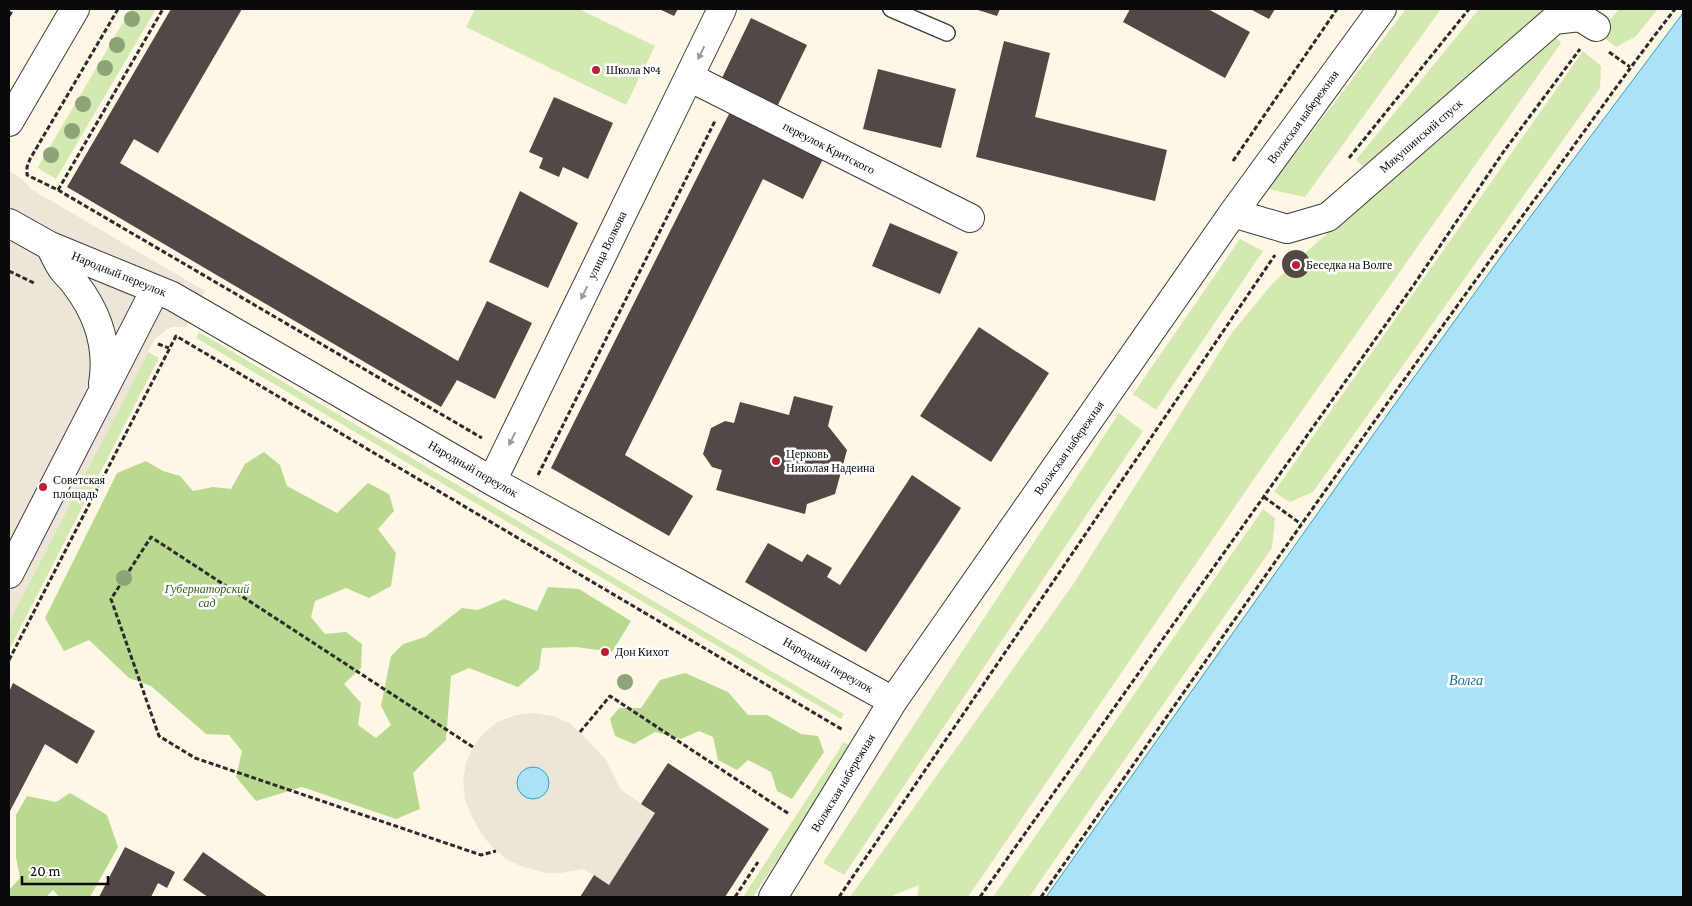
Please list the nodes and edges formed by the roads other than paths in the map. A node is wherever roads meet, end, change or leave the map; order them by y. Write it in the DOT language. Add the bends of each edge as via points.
graph roads {
  1 [pos="75,9"];
  2 [pos="722,9"];
  3 [pos="891,9"];
  4 [pos="1382,9"];
  5 [pos="947,33"];
  6 [pos="1599,38"];
  7 [pos="689,77"];
  8 [pos="9,122"];
  9 [pos="1233,213"];
  10 [pos="970,218"];
  11 [pos="9,223"];
  12 [pos="50,246"];
  13 [pos="155,290"];
  14 [pos="95,406"];
  15 [pos="492,481"];
  16 [pos="9,574"];
  17 [pos="893,701"];
  18 [pos="773,897"];
  1 -- 8 [label="street"];
  2 -- 7 [label="street, улица Волкова, one-way"];
  3 -- 5 [label="lane"];
  4 -- 9 [label="street, Волжская набережная"];
  6 -- 9 [label="street, Мякушинский спуск" via="1580,17 1554,20 1328,217 1287,229"];
  7 -- 10 [label="street, переулок Критского"];
  7 -- 15 [label="street, улица Волкова, one-way"];
  9 -- 17 [label="street, Волжская набережная"];
  11 -- 12 [label="street"];
  12 -- 13 [label="street, Народный переулок"];
  12 -- 14 [label="street" via="63,270 87,301 101,334 105,369 103,386"];
  13 -- 14 [label="street"];
  13 -- 15 [label="street, Народный переулок" via="172,296"];
  14 -- 16 [label="street"];
  15 -- 17 [label="street, Народный переулок"];
  17 -- 18 [label="street, Волжская набережная"];
}
